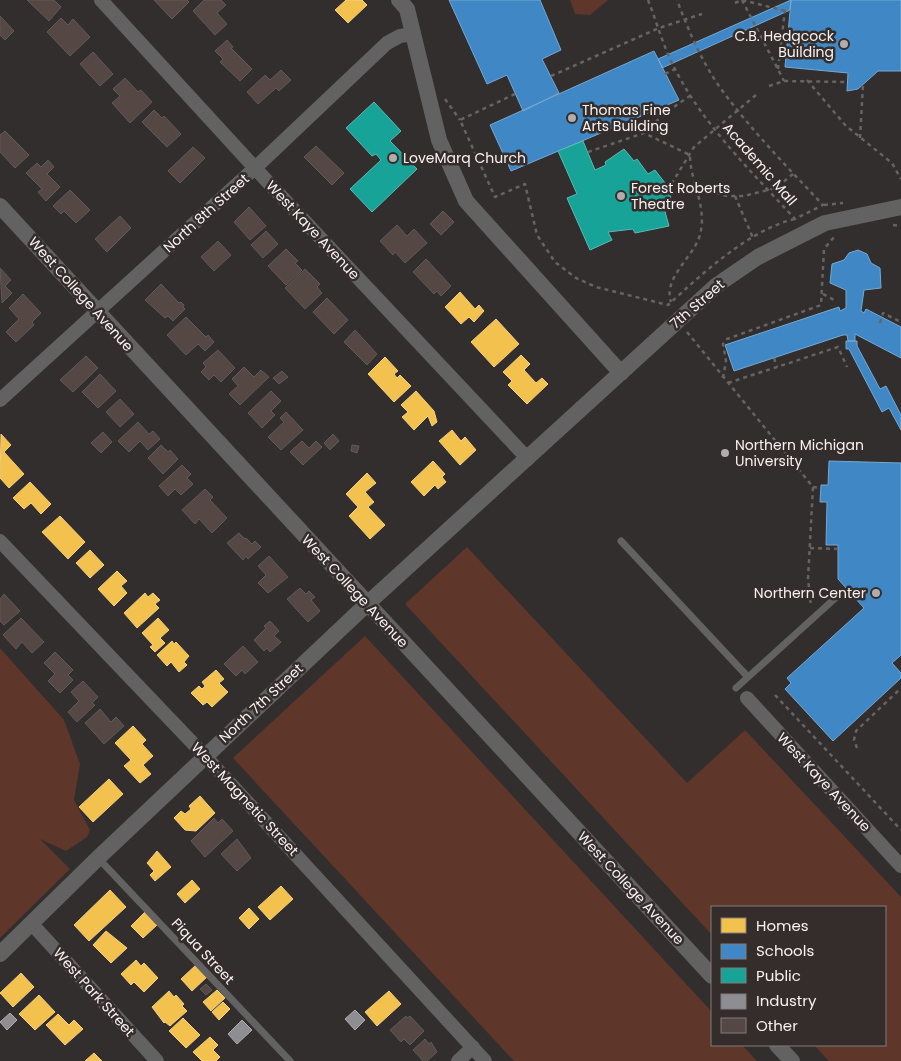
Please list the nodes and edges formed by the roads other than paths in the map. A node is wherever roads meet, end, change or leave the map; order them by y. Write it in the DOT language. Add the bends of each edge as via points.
graph roads {
  1 [pos="101,0"];
  2 [pos="399,0"];
  3 [pos="414,34"];
  4 [pos="255,168"];
  5 [pos="0,206"];
  6 [pos="901,206"];
  7 [pos="97,312"];
  8 [pos="621,373"];
  9 [pos="0,400"];
  10 [pos="528,459"];
  11 [pos="0,541"];
  12 [pos="621,541"];
  13 [pos="842,592"];
  14 [pos="367,604"];
  15 [pos="748,677"];
  16 [pos="736,688"];
  17 [pos="746,698"];
  18 [pos="205,756"];
  19 [pos="98,858"];
  20 [pos="901,866"];
  21 [pos="32,923"];
  22 [pos="0,954"];
  23 [pos="711,975"];
  24 [pos="778,1046"];
  25 [pos="473,1048"];
  26 [pos="157,1061"];
  27 [pos="290,1061"];
  28 [pos="458,1061"];
  29 [pos="485,1061"];
  30 [pos="792,1061"];
  1 -- 4 [label="street, West Kaye Avenue"];
  2 -- 3 [label="street" via="407,9"];
  3 -- 4 [label="street, North 8th Street" via="400,36 387,43"];
  3 -- 8 [label="street" via="439,140 466,201"];
  4 -- 7 [label="street, North 8th Street"];
  4 -- 10 [label="street, West Kaye Avenue"];
  5 -- 7 [label="street, West College Avenue"];
  6 -- 8 [label="street, 7th Street" via="825,223 758,257 717,285"];
  7 -- 9 [label="street, North 8th Street"];
  7 -- 14 [label="street, West College Avenue"];
  8 -- 10 [label="street, 7th Street"];
  10 -- 14 [label="street, North 7th Street"];
  11 -- 18 [label="street, West Magnetic Street"];
  12 -- 15 [label="lane"];
  13 -- 15 [label="lane"];
  14 -- 18 [label="street, North 7th Street"];
  14 -- 23 [label="street, West College Avenue"];
  15 -- 16 [label="lane"];
  17 -- 20 [label="street, West Kaye Avenue"];
  18 -- 19 [label="street, North 7th Street"];
  18 -- 25 [label="street, West Magnetic Street"];
  19 -- 21 [label="street, North 7th Street"];
  19 -- 27 [label="lane, Piqua Street"];
  21 -- 22 [label="street, North 7th Street"];
  21 -- 26 [label="street, West Park Street"];
  24 -- 30 [label="street"];
  25 -- 28 [label="street"];
  25 -- 29 [label="street, West Magnetic Street"];
}
